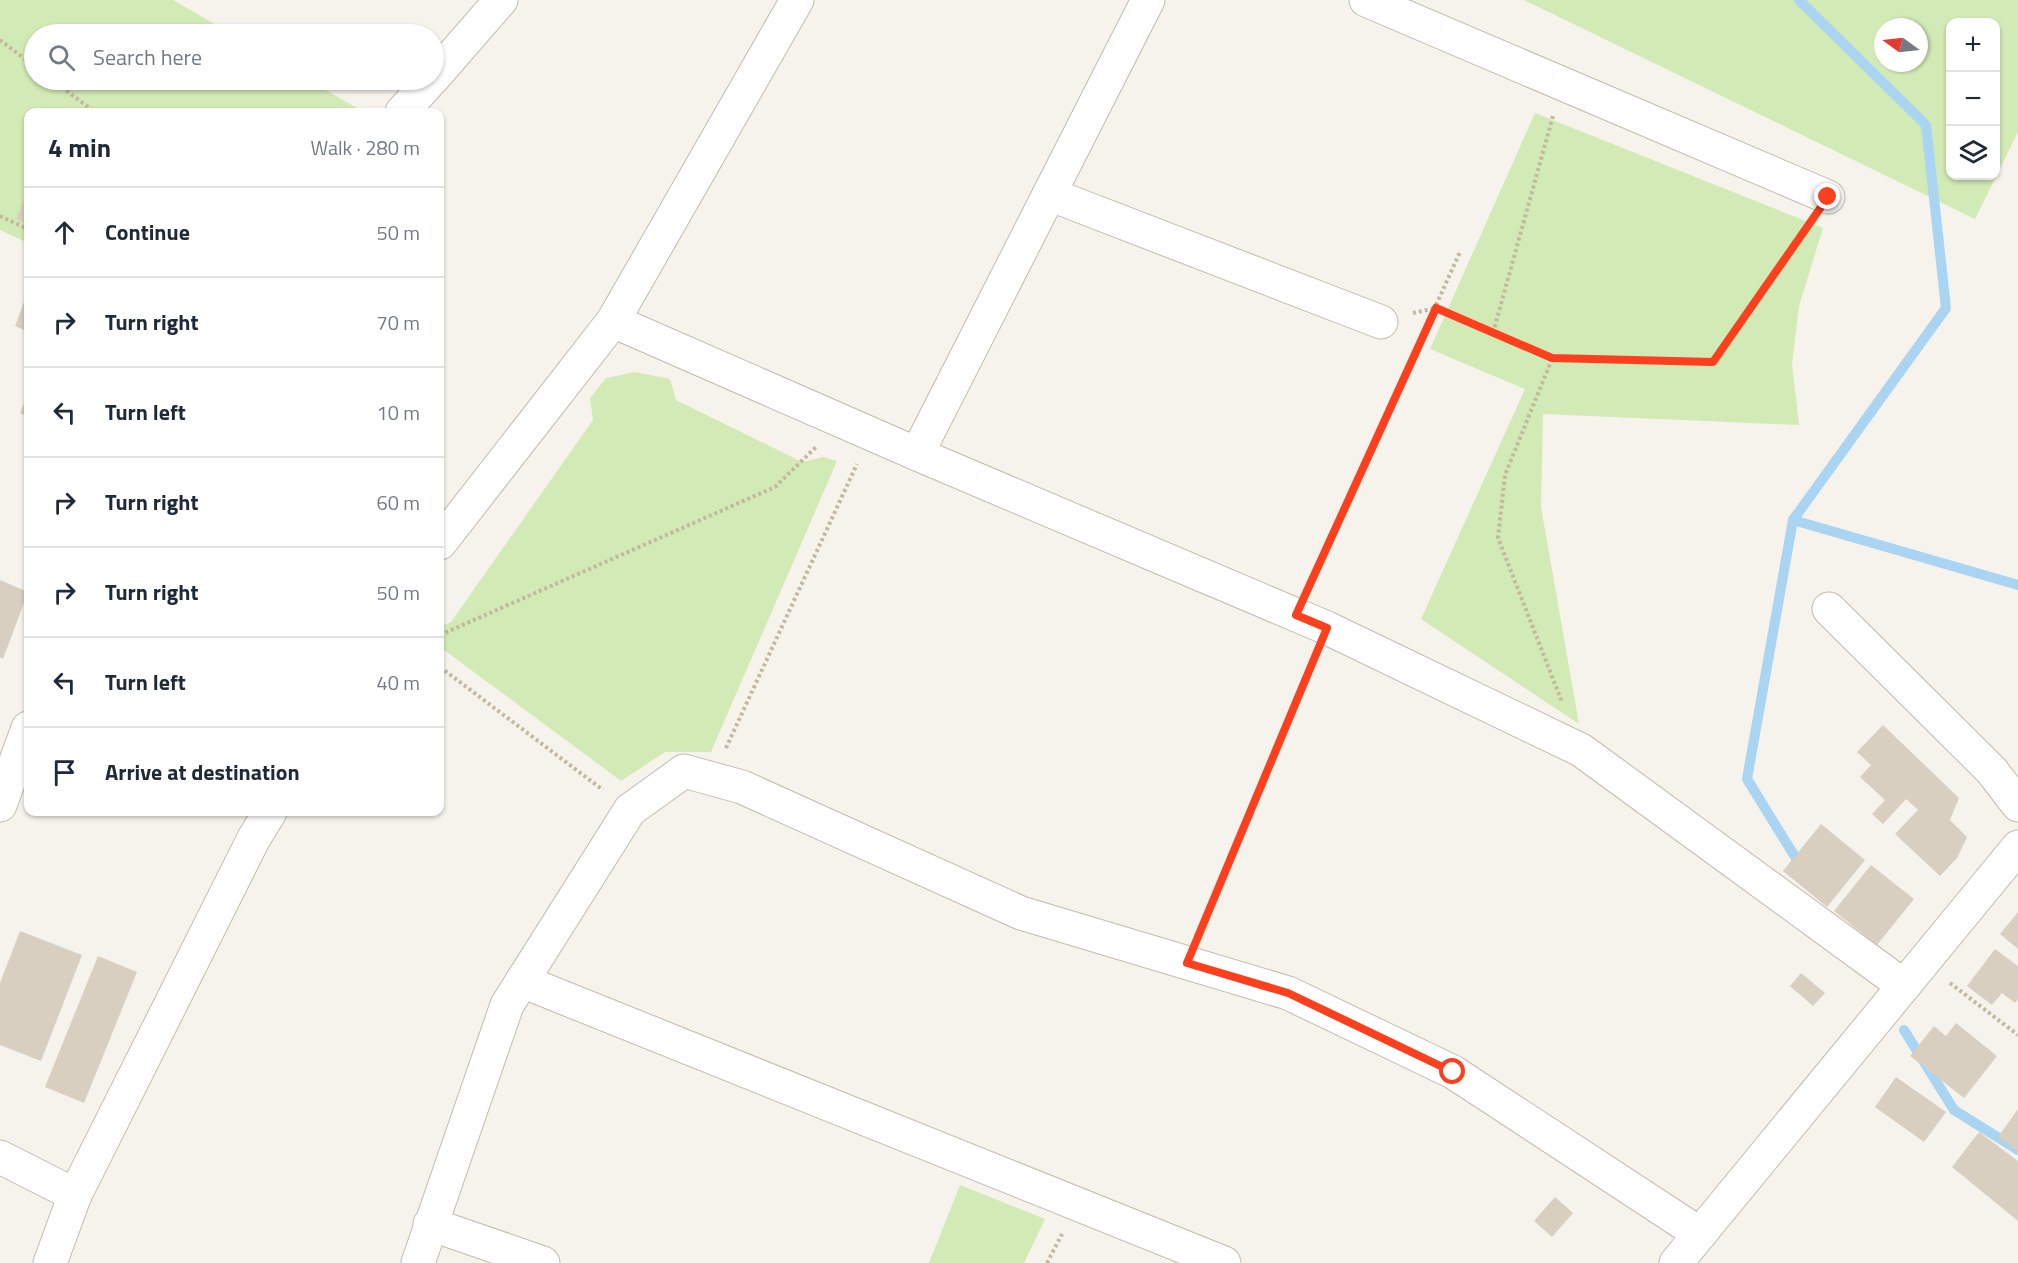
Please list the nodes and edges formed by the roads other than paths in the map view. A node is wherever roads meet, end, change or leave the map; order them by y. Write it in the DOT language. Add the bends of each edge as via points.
graph roads {
  1 [pos="501,0"];
  2 [pos="797,0"];
  3 [pos="1148,0"];
  4 [pos="1366,0"];
  5 [pos="444,64"];
  6 [pos="421,90"];
  7 [pos="406,108"];
  8 [pos="1049,194"];
  9 [pos="1828,197"];
  10 [pos="613,321"];
  11 [pos="1381,322"];
  12 [pos="917,454"];
  13 [pos="444,538"];
  14 [pos="1829,609"];
  15 [pos="24,739"];
  16 [pos="0,805"];
  17 [pos="2018,805"];
  18 [pos="268,816"];
  19 [pos="2018,847"];
  20 [pos="1914,974"];
  21 [pos="522,981"];
  22 [pos="0,1156"];
  23 [pos="75,1195"];
  24 [pos="430,1224"];
  25 [pos="1700,1234"];
  26 [pos="50,1263"];
  27 [pos="418,1263"];
  28 [pos="543,1263"];
  29 [pos="1224,1263"];
  30 [pos="1676,1263"];
  1 -- 5 [label="street"];
  2 -- 10 [label="street"];
  3 -- 8 [label="street"];
  4 -- 9 [label="street"];
  6 -- 7 [label="street"];
  8 -- 11 [label="street"];
  8 -- 12 [label="street"];
  10 -- 12 [label="street"];
  10 -- 13 [label="street"];
  12 -- 20 [label="street" via="1327,628 1581,750"];
  14 -- 17 [label="street" via="1992,771"];
  15 -- 16 [label="street"];
  18 -- 23 [label="street"];
  19 -- 20 [label="street"];
  20 -- 25 [label="street"];
  21 -- 24 [label="street" via="507,1005"];
  21 -- 25 [label="street" via="630,810 684,771 742,787 1021,913 1288,993 1453,1072"];
  21 -- 29 [label="street"];
  22 -- 23 [label="street"];
  23 -- 26 [label="street"];
  24 -- 27 [label="street"];
  24 -- 28 [label="street"];
  25 -- 30 [label="street"];
}
